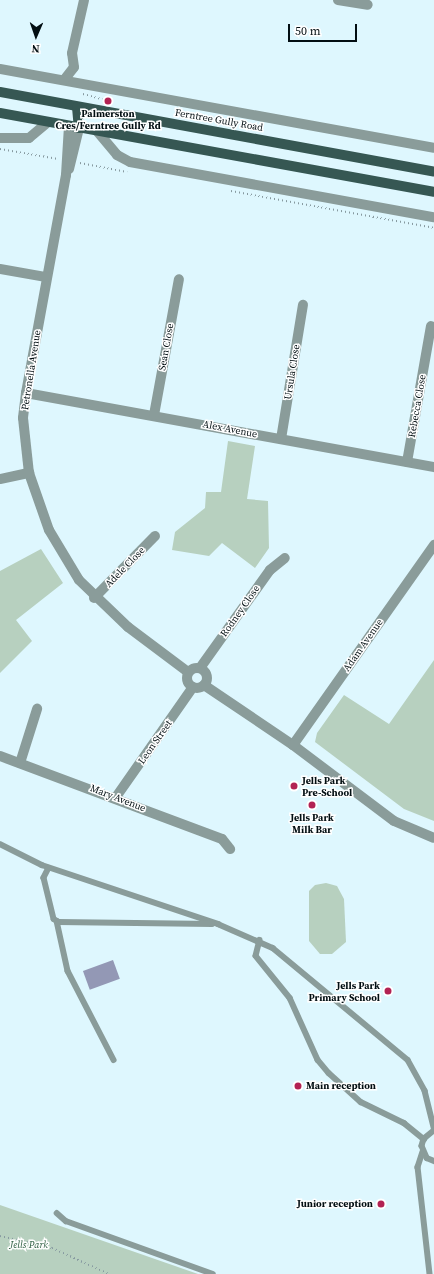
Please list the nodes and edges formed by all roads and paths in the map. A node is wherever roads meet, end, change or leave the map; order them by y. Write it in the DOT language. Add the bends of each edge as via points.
graph roads {
  1 [pos="84,0"];
  2 [pos="338,0"];
  3 [pos="368,5"];
  4 [pos="0,69"];
  5 [pos="64,80"];
  6 [pos="0,92"];
  7 [pos="77,106"];
  8 [pos="0,113"];
  9 [pos="48,122"];
  10 [pos="69,126"];
  11 [pos="79,128"];
  12 [pos="97,131"];
  13 [pos="0,138"];
  14 [pos="434,148"];
  15 [pos="434,172"];
  16 [pos="66,175"];
  17 [pos="434,192"];
  18 [pos="434,216"];
  19 [pos="0,269"];
  20 [pos="46,277"];
  21 [pos="179,279"];
  22 [pos="303,305"];
  23 [pos="431,326"];
  24 [pos="26,393"];
  25 [pos="154,415"];
  26 [pos="281,439"];
  27 [pos="407,462"];
  28 [pos="434,467"];
  29 [pos="29,473"];
  30 [pos="0,479"];
  31 [pos="155,536"];
  32 [pos="434,545"];
  33 [pos="285,558"];
  34 [pos="94,598"];
  35 [pos="200,668"];
  36 [pos="188,672"];
  37 [pos="204,685"];
  38 [pos="194,687"];
  39 [pos="37,709"];
  40 [pos="293,745"];
  41 [pos="0,756"];
  42 [pos="20,763"];
  43 [pos="116,797"];
  44 [pos="434,838"];
  45 [pos="0,844"];
  46 [pos="230,849"];
  47 [pos="49,868"];
  48 [pos="57,921"];
  49 [pos="218,924"];
  50 [pos="260,940"];
  51 [pos="114,1060"];
  52 [pos="434,1130"];
  53 [pos="424,1139"];
  54 [pos="423,1152"];
  55 [pos="434,1161"];
  56 [pos="57,1213"];
  57 [pos="0,1236"];
  58 [pos="109,1274"];
  59 [pos="213,1274"];
  60 [pos="430,1274"];
  1 -- 5 [label="street" via="74,49 73,72"];
  2 -- 3 [label="street"];
  4 -- 5 [label="street, Ferntree Gully Road"];
  5 -- 14 [label="street, Ferntree Gully Road"];
  6 -- 7 [label="main road, Ferntree Gully Road"];
  7 -- 10 [label="main road"];
  7 -- 11 [label="main road"];
  7 -- 15 [label="main road, Ferntree Gully Road"];
  8 -- 9 [label="main road"];
  9 -- 10 [label="main road"];
  9 -- 13 [label="street" via="29,138"];
  10 -- 11 [label="main road"];
  10 -- 16 [label="street, Petronella Avenue"];
  11 -- 12 [label="main road"];
  11 -- 16 [label="street, Petronella Avenue" via="75,155"];
  12 -- 17 [label="main road"];
  12 -- 18 [label="street" via="117,155 130,162"];
  16 -- 20 [label="street, Petronella Avenue"];
  19 -- 20 [label="street"];
  20 -- 24 [label="street, Petronella Avenue"];
  21 -- 25 [label="street, Sean Close"];
  22 -- 26 [label="street, Ursula Close"];
  23 -- 27 [label="street, Rebecca Close"];
  24 -- 25 [label="street, Alex Avenue"];
  24 -- 29 [label="street, Petronella Avenue" via="23,418"];
  25 -- 26 [label="street, Alex Avenue"];
  26 -- 27 [label="street, Alex Avenue"];
  27 -- 28 [label="street, Alex Avenue"];
  29 -- 30 [label="street"];
  29 -- 34 [label="street, Petronella Avenue" via="49,530"];
  31 -- 34 [label="street, Adele Close"];
  32 -- 40 [label="street, Adam Avenue"];
  33 -- 35 [label="street, Rodney Close" via="270,570"];
  34 -- 36 [label="street, Petronella Avenue"];
  35 -- 36 [label="street"];
  35 -- 37 [label="street" via="207,676"];
  36 -- 38 [label="street" via="187,681"];
  37 -- 38 [label="street"];
  37 -- 40 [label="street"];
  38 -- 43 [label="street, Leon Street"];
  39 -- 42 [label="street"];
  40 -- 44 [label="street" via="394,821"];
  41 -- 42 [label="street, Mary Avenue"];
  42 -- 43 [label="street, Mary Avenue"];
  43 -- 46 [label="street, Mary Avenue" via="222,839"];
  45 -- 47 [label="lane"];
  47 -- 48 [label="lane" via="44,878"];
  47 -- 49 [label="lane"];
  48 -- 49 [label="lane"];
  48 -- 51 [label="lane" via="68,971"];
  49 -- 50 [label="lane"];
  50 -- 52 [label="lane" via="408,1060 425,1091"];
  50 -- 53 [label="lane" via="256,956 290,998 318,1060 329,1074 361,1102 404,1123"];
  52 -- 53 [label="lane"];
  53 -- 54 [label="lane"];
  54 -- 55 [label="lane"];
  54 -- 60 [label="lane" via="418,1167"];
  56 -- 59 [label="lane" via="66,1221"];
  57 -- 58 [label="path" via="52,1248"];
}
